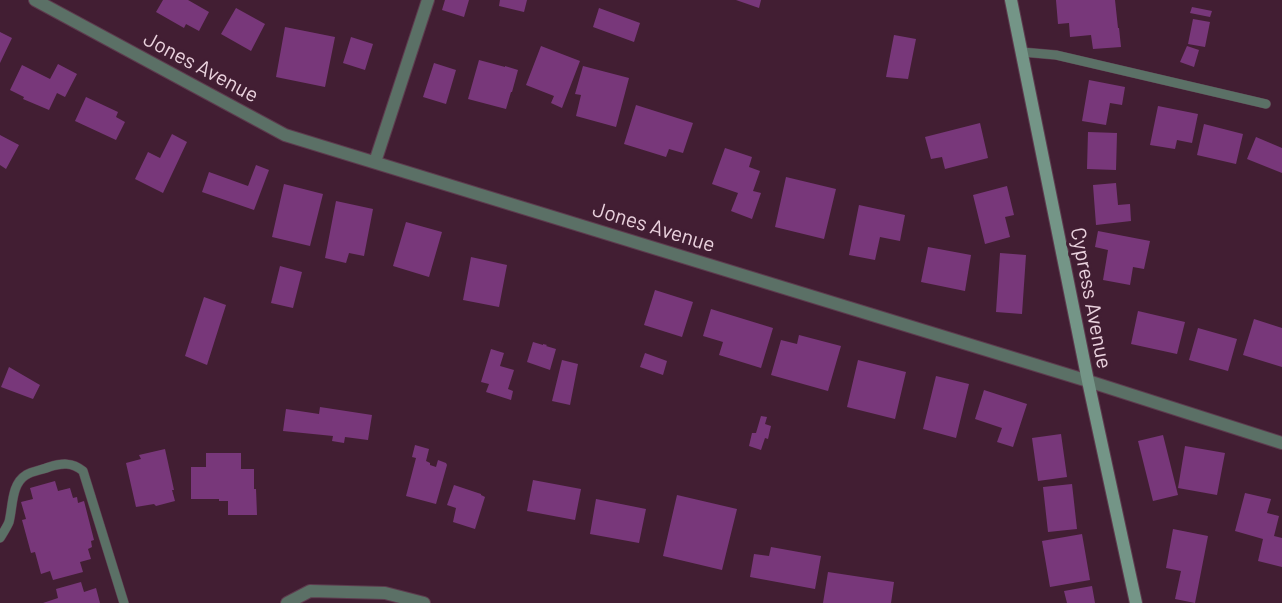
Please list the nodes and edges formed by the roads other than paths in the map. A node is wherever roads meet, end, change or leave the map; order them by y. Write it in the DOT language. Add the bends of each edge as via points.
graph roads {
  1 [pos="35,0"];
  2 [pos="428,0"];
  3 [pos="1011,0"];
  4 [pos="1022,52"];
  5 [pos="1266,104"];
  6 [pos="375,162"];
  7 [pos="1088,381"];
  8 [pos="1282,443"];
  9 [pos="0,538"];
  10 [pos="124,603"];
  11 [pos="287,603"];
  12 [pos="424,603"];
  13 [pos="1136,603"];
  1 -- 6 [label="street, Jones Avenue" via="285,135"];
  2 -- 6 [label="street"];
  3 -- 4 [label="street, Cypress Avenue"];
  4 -- 5 [label="lane" via="1056,55"];
  4 -- 7 [label="street, Cypress Avenue"];
  6 -- 7 [label="street, Jones Avenue"];
  7 -- 8 [label="street, Jones Avenue"];
  7 -- 13 [label="street, Cypress Avenue"];
  9 -- 10 [label="lane" via="8,524 14,494 26,475 59,464 77,466 83,471"];
  11 -- 12 [label="street" via="310,591 386,593"];
}
